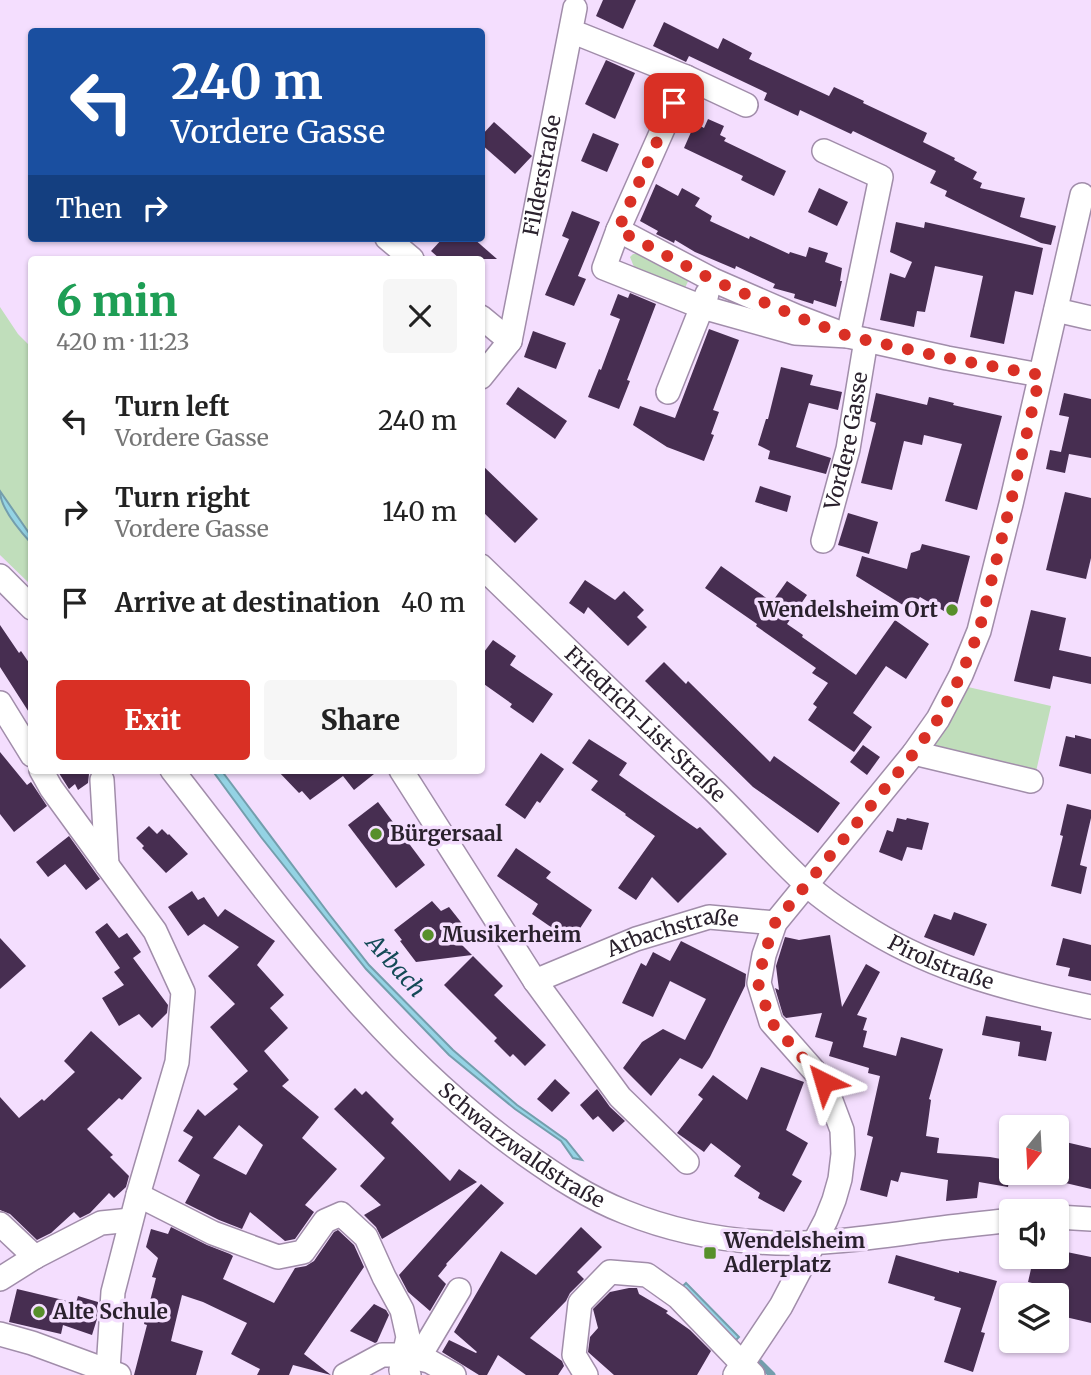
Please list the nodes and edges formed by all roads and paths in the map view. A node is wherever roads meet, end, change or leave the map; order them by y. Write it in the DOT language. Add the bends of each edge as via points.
graph roads {
  1 [pos="575,8"];
  2 [pos="581,35"];
  3 [pos="686,78"];
  4 [pos="746,105"];
  5 [pos="824,152"];
  6 [pos="1082,195"];
  7 [pos="618,230"];
  8 [pos="392,242"];
  9 [pos="408,256"];
  10 [pos="713,280"];
  11 [pos="702,307"];
  12 [pos="1056,310"];
  13 [pos="1091,318"];
  14 [pos="485,320"];
  15 [pos="857,338"];
  16 [pos="510,341"];
  17 [pos="485,372"];
  18 [pos="1040,375"];
  19 [pos="668,392"];
  20 [pos="823,541"];
  21 [pos="485,570"];
  22 [pos="0,576"];
  23 [pos="28,604"];
  24 [pos="0,702"];
  25 [pos="28,748"];
  26 [pos="914,753"];
  27 [pos="43,774"];
  28 [pos="175,774"];
  29 [pos="404,774"];
  30 [pos="102,780"];
  31 [pos="1031,781"];
  32 [pos="107,865"];
  33 [pos="807,885"];
  34 [pos="775,923"];
  35 [pos="535,981"];
  36 [pos="1091,1007"];
  37 [pos="687,1162"];
  38 [pos="138,1195"];
  39 [pos="1069,1218"];
  40 [pos="1091,1219"];
  41 [pos="131,1220"];
  42 [pos="999,1222"];
  43 [pos="0,1224"];
  44 [pos="813,1243"];
  45 [pos="35,1257"];
  46 [pos="0,1279"];
  47 [pos="459,1290"];
  48 [pos="0,1334"];
  49 [pos="410,1363"];
  50 [pos="744,1371"];
  51 [pos="114,1373"];
  52 [pos="345,1375"];
  53 [pos="454,1375"];
  54 [pos="586,1375"];
  1 -- 16 [label="street, Filderstraße"];
  2 -- 3 [label="street"];
  3 -- 4 [label="street"];
  3 -- 7 [label="street"];
  5 -- 15 [label="street, Vordere Gasse" via="881,177"];
  6 -- 12 [label="street"];
  7 -- 10 [label="street"];
  7 -- 11 [label="street" via="604,268"];
  8 -- 9 [label="street"];
  10 -- 11 [label="street"];
  10 -- 15 [label="street"];
  11 -- 15 [label="street" via="795,334"];
  11 -- 19 [label="street"];
  12 -- 13 [label="street"];
  12 -- 18 [label="street"];
  14 -- 16 [label="street"];
  15 -- 18 [label="street"];
  15 -- 20 [label="street, Vordere Gasse" via="848,449"];
  16 -- 17 [label="street, Filderstraße"];
  18 -- 26 [label="street" via="979,631 938,719"];
  21 -- 33 [label="street, Friedrich-List-Straße"];
  22 -- 23 [label="street"];
  24 -- 25 [label="street"];
  26 -- 31 [label="street"];
  26 -- 33 [label="street"];
  27 -- 32 [label="street"];
  28 -- 44 [label="street, Schwarzwaldstraße" via="333,976 428,1077 499,1136 588,1195 662,1225 759,1242"];
  29 -- 35 [label="street"];
  30 -- 32 [label="street"];
  32 -- 38 [label="street" via="155,931 183,992 177,1062"];
  33 -- 34 [label="street"];
  33 -- 36 [label="street, Pirolstraße" via="874,933 952,970"];
  34 -- 35 [label="street, Arbachstraße" via="709,918 636,939"];
  34 -- 44 [label="street" via="758,983 771,1022 824,1082 842,1130 840,1179"];
  35 -- 37 [label="street" via="620,1097"];
  38 -- 41 [label="street"];
  38 -- 49 [label="street" via="212,1233 278,1257 303,1252 325,1221 341,1213 366,1237 402,1310"];
  39 -- 40 [label="street"];
  41 -- 45 [label="street" via="101,1223"];
  41 -- 51 [label="street" via="113,1292"];
  42 -- 44 [label="street, Schwarzwaldstraße"];
  43 -- 45 [label="street"];
  44 -- 50 [label="street"];
  45 -- 46 [label="street"];
  47 -- 49 [label="street"];
  48 -- 51 [label="street"];
  49 -- 52 [label="street" via="382,1355"];
  49 -- 53 [label="street" via="429,1361"];
  50 -- 54 [label="street" via="678,1297 647,1275 610,1272 580,1303 574,1355"];
}
